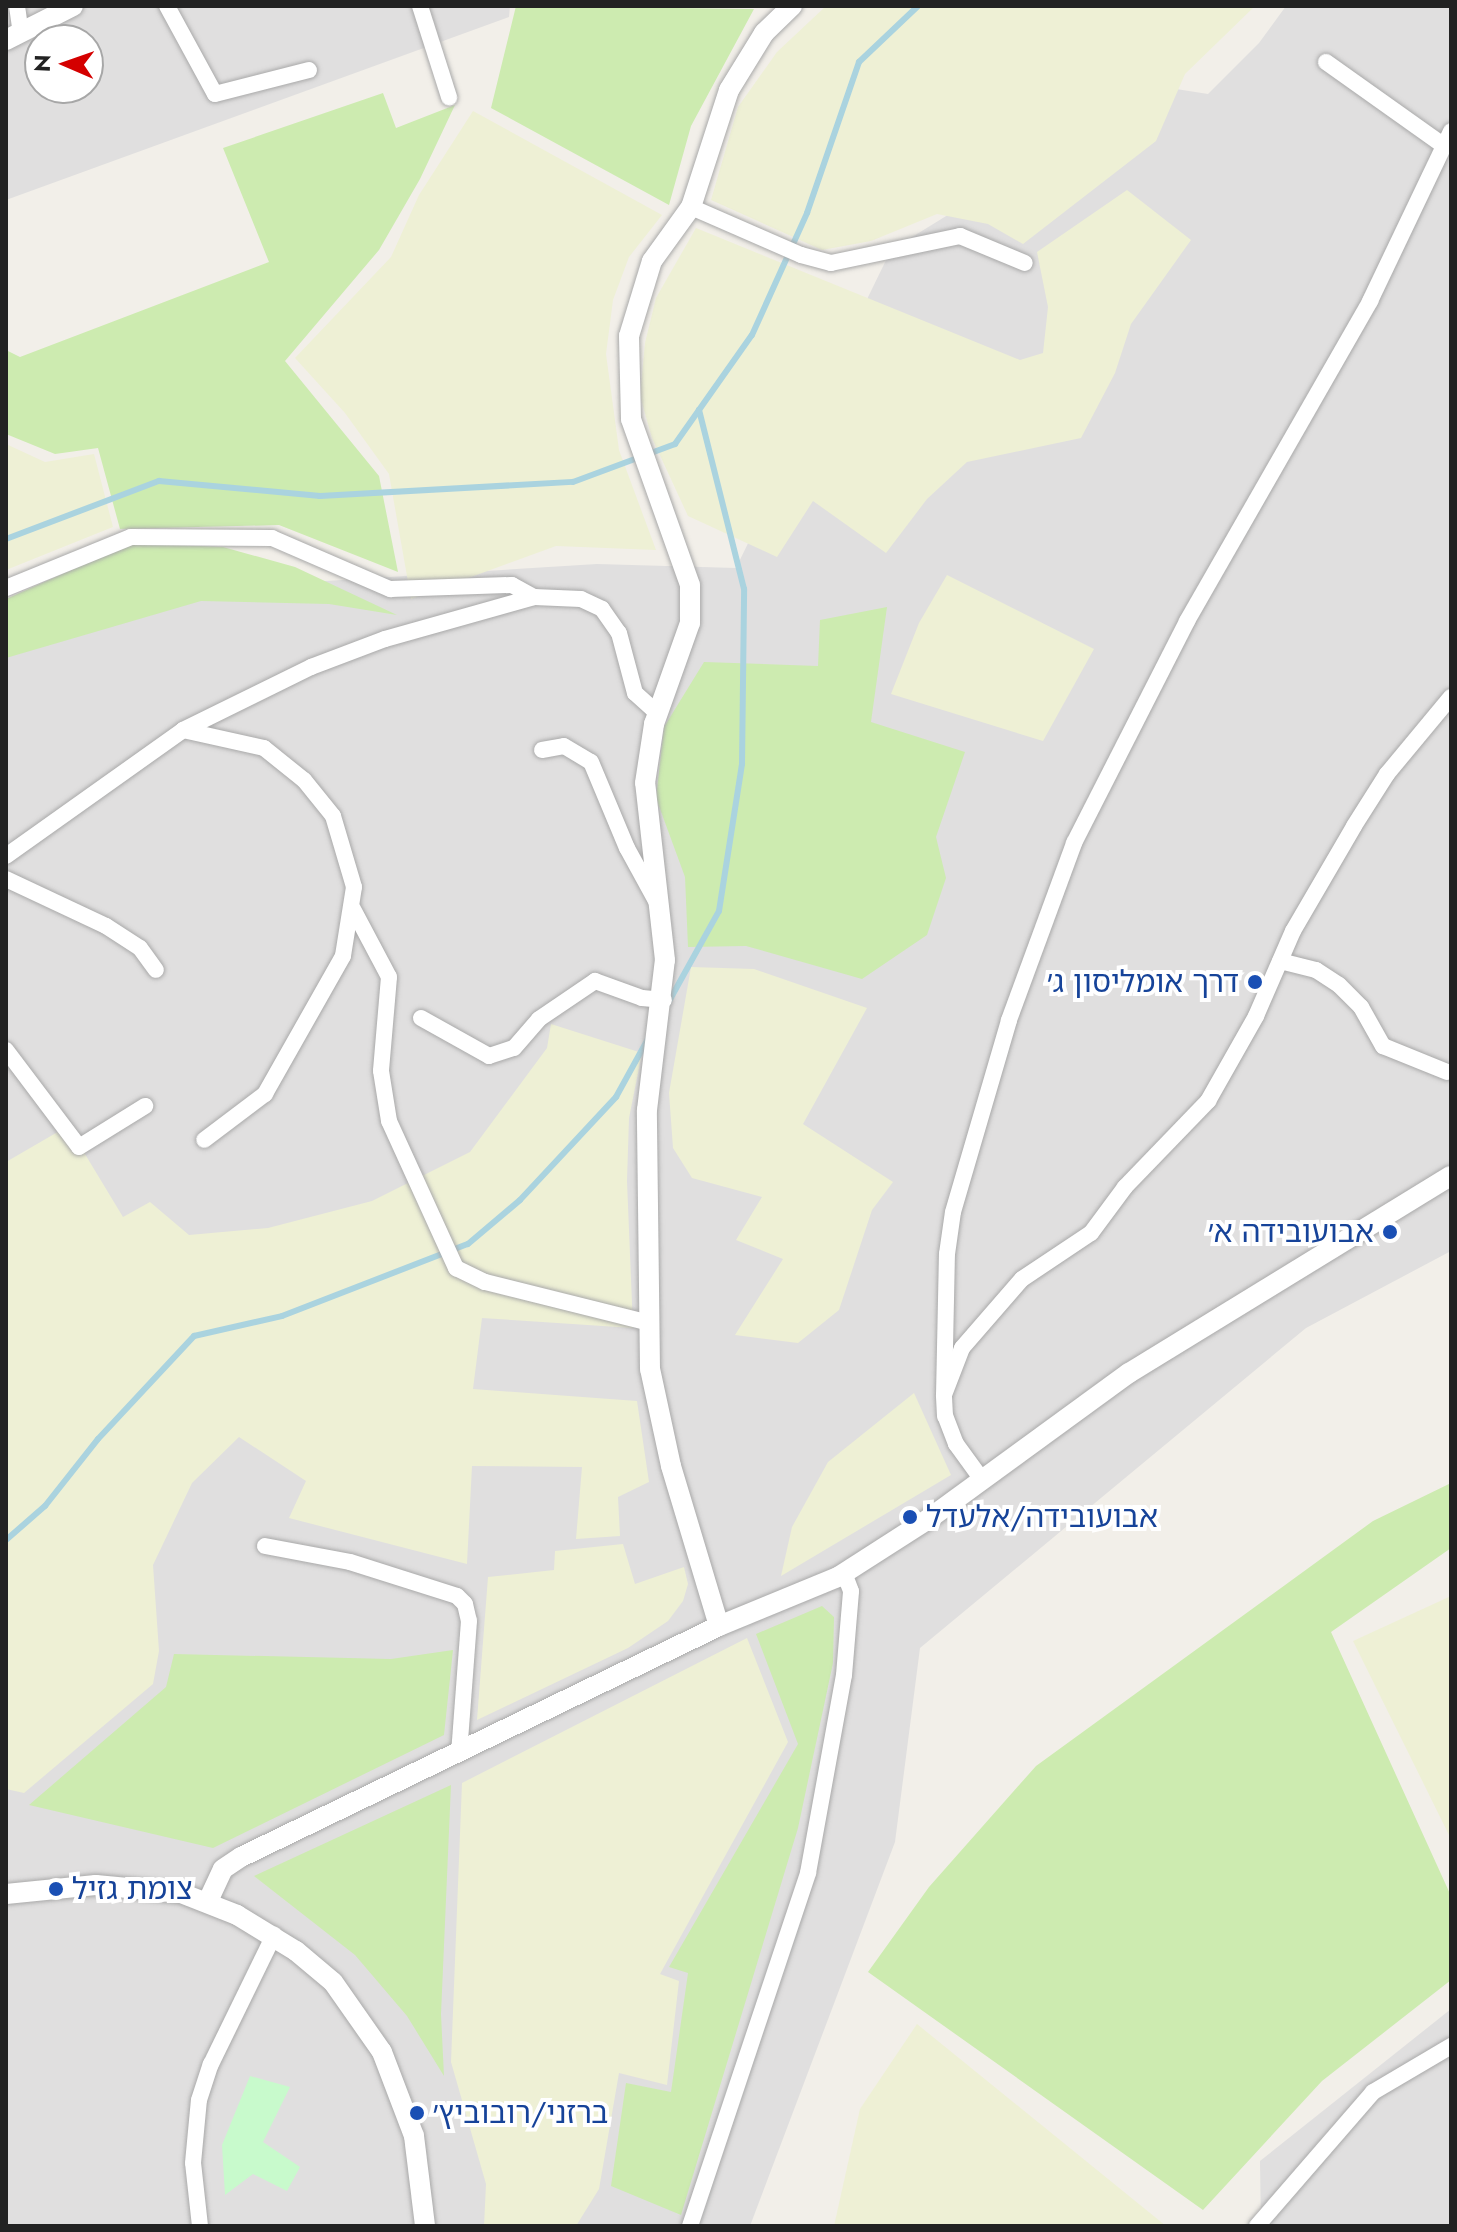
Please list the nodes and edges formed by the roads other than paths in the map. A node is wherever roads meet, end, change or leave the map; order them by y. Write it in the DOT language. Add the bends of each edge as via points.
graph roads {
  1 [pos="17,6"];
  2 [pos="73,6"];
  3 [pos="167,6"];
  4 [pos="420,6"];
  5 [pos="792,6"];
  6 [pos="14,37"];
  7 [pos="1326,62"];
  8 [pos="309,70"];
  9 [pos="449,97"];
  10 [pos="1447,138"];
  11 [pos="691,207"];
  12 [pos="1025,263"];
  13 [pos="6,588"];
  14 [pos="534,597"];
  15 [pos="1451,697"];
  16 [pos="658,714"];
  17 [pos="183,730"];
  18 [pos="542,750"];
  19 [pos="6,856"];
  20 [pos="6,879"];
  21 [pos="659,905"];
  22 [pos="353,909"];
  23 [pos="1280,961"];
  24 [pos="156,970"];
  25 [pos="664,1000"];
  26 [pos="421,1018"];
  27 [pos="6,1050"];
  28 [pos="1447,1072"];
  29 [pos="145,1106"];
  30 [pos="204,1140"];
  31 [pos="1451,1176"];
  32 [pos="650,1323"];
  33 [pos="944,1395"];
  34 [pos="983,1481"];
  35 [pos="265,1546"];
  36 [pos="844,1573"];
  37 [pos="719,1626"];
  38 [pos="459,1753"];
  39 [pos="6,1894"];
  40 [pos="208,1901"];
  41 [pos="274,1935"];
  42 [pos="1451,2046"];
  43 [pos="200,2226"];
  44 [pos="425,2226"];
  45 [pos="690,2226"];
  46 [pos="1257,2226"];
  1 -- 6 [label="street"];
  2 -- 6 [label="street"];
  3 -- 8 [label="street" via="215,94"];
  4 -- 9 [label="street"];
  5 -- 11 [label="street" via="764,33 729,90"];
  7 -- 10 [label="street"];
  10 -- 33 [label="street" via="1370,301 1187,621 1074,843 1009,1020 953,1212"];
  11 -- 12 [label="street" via="831,263 960,236"];
  11 -- 16 [label="street" via="652,261 629,336 631,419 690,585 690,623"];
  13 -- 14 [label="street" via="131,537 272,538 390,589 512,585"];
  14 -- 16 [label="street" via="581,599 602,609 619,633 635,693"];
  14 -- 17 [label="street" via="340,655"];
  15 -- 23 [label="street" via="1387,774"];
  16 -- 21 [label="street" via="645,783"];
  17 -- 19 [label="street"];
  17 -- 22 [label="street" via="264,748 304,780 333,816 354,887"];
  18 -- 21 [label="street" via="564,746 591,762 627,848"];
  20 -- 24 [label="street" via="106,926 140,948"];
  21 -- 25 [label="street"];
  22 -- 30 [label="street" via="343,956 265,1094"];
  22 -- 32 [label="street" via="389,977 381,1071 389,1121 456,1268 485,1282"];
  23 -- 28 [label="street" via="1316,970 1339,985 1361,1007 1383,1046"];
  23 -- 33 [label="street" via="1208,1101 1125,1187 1091,1233 1022,1279 991,1309 962,1348"];
  25 -- 26 [label="street" via="595,981 539,1019 514,1048 489,1056"];
  25 -- 32 [label="street" via="647,1110"];
  27 -- 29 [label="street" via="79,1147"];
  31 -- 34 [label="street" via="1129,1373"];
  32 -- 37 [label="street" via="650,1369 671,1466"];
  33 -- 34 [label="street" via="956,1444"];
  34 -- 36 [label="street"];
  35 -- 38 [label="street" via="350,1562 457,1596 465,1604 469,1621"];
  36 -- 37 [label="street"];
  36 -- 45 [label="street" via="851,1591 844,1675 808,1873"];
  37 -- 38 [label="street"];
  38 -- 40 [label="street" via="241,1857 223,1869"];
  39 -- 40 [label="street" via="110,1885"];
  40 -- 41 [label="street"];
  41 -- 43 [label="street" via="199,2100 193,2163"];
  41 -- 44 [label="street" via="333,1982 382,2052 414,2136"];
  42 -- 46 [label="street" via="1373,2092"];
}
